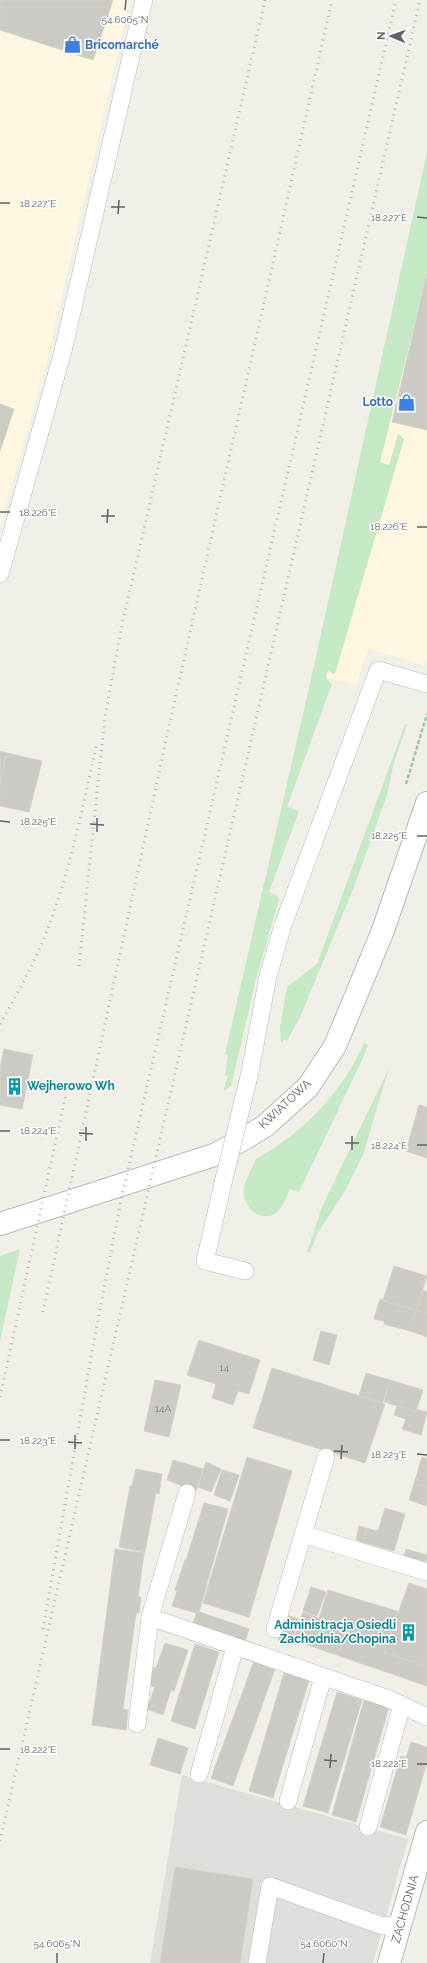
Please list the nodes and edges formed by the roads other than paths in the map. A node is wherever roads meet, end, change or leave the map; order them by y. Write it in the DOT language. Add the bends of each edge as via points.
graph roads {
  1 [pos="144,0"];
  2 [pos="0,574"];
  3 [pos="427,684"];
  4 [pos="427,803"];
  5 [pos="0,1224"];
  6 [pos="245,1271"];
  7 [pos="326,1457"];
  8 [pos="188,1493"];
  9 [pos="303,1534"];
  10 [pos="427,1572"];
  11 [pos="150,1617"];
  12 [pos="275,1629"];
  13 [pos="235,1647"];
  14 [pos="323,1677"];
  15 [pos="402,1705"];
  16 [pos="427,1717"];
  17 [pos="137,1724"];
  18 [pos="199,1774"];
  19 [pos="288,1800"];
  20 [pos="368,1827"];
  21 [pos="427,1832"];
  22 [pos="400,1924"];
  23 [pos="257,1963"];
  24 [pos="389,1963"];
  1 -- 2 [label="lane" via="63,351"];
  3 -- 6 [label="lane, bridge" via="378,670 283,924 268,976 250,1072 205,1261"];
  4 -- 5 [label="street, KWIATOWA" via="382,933 335,1046 308,1087 265,1126 214,1155"];
  7 -- 9 [label="lane"];
  8 -- 11 [label="lane"];
  9 -- 10 [label="lane"];
  9 -- 12 [label="lane"];
  11 -- 13 [label="lane"];
  11 -- 17 [label="lane"];
  13 -- 14 [label="lane"];
  13 -- 18 [label="lane"];
  14 -- 15 [label="lane"];
  14 -- 19 [label="lane"];
  15 -- 16 [label="lane"];
  15 -- 20 [label="lane"];
  21 -- 22 [label="street, ZACHODNIA"];
  22 -- 23 [label="lane" via="383,1926 270,1886"];
  22 -- 24 [label="street, ZACHODNIA"];
}
